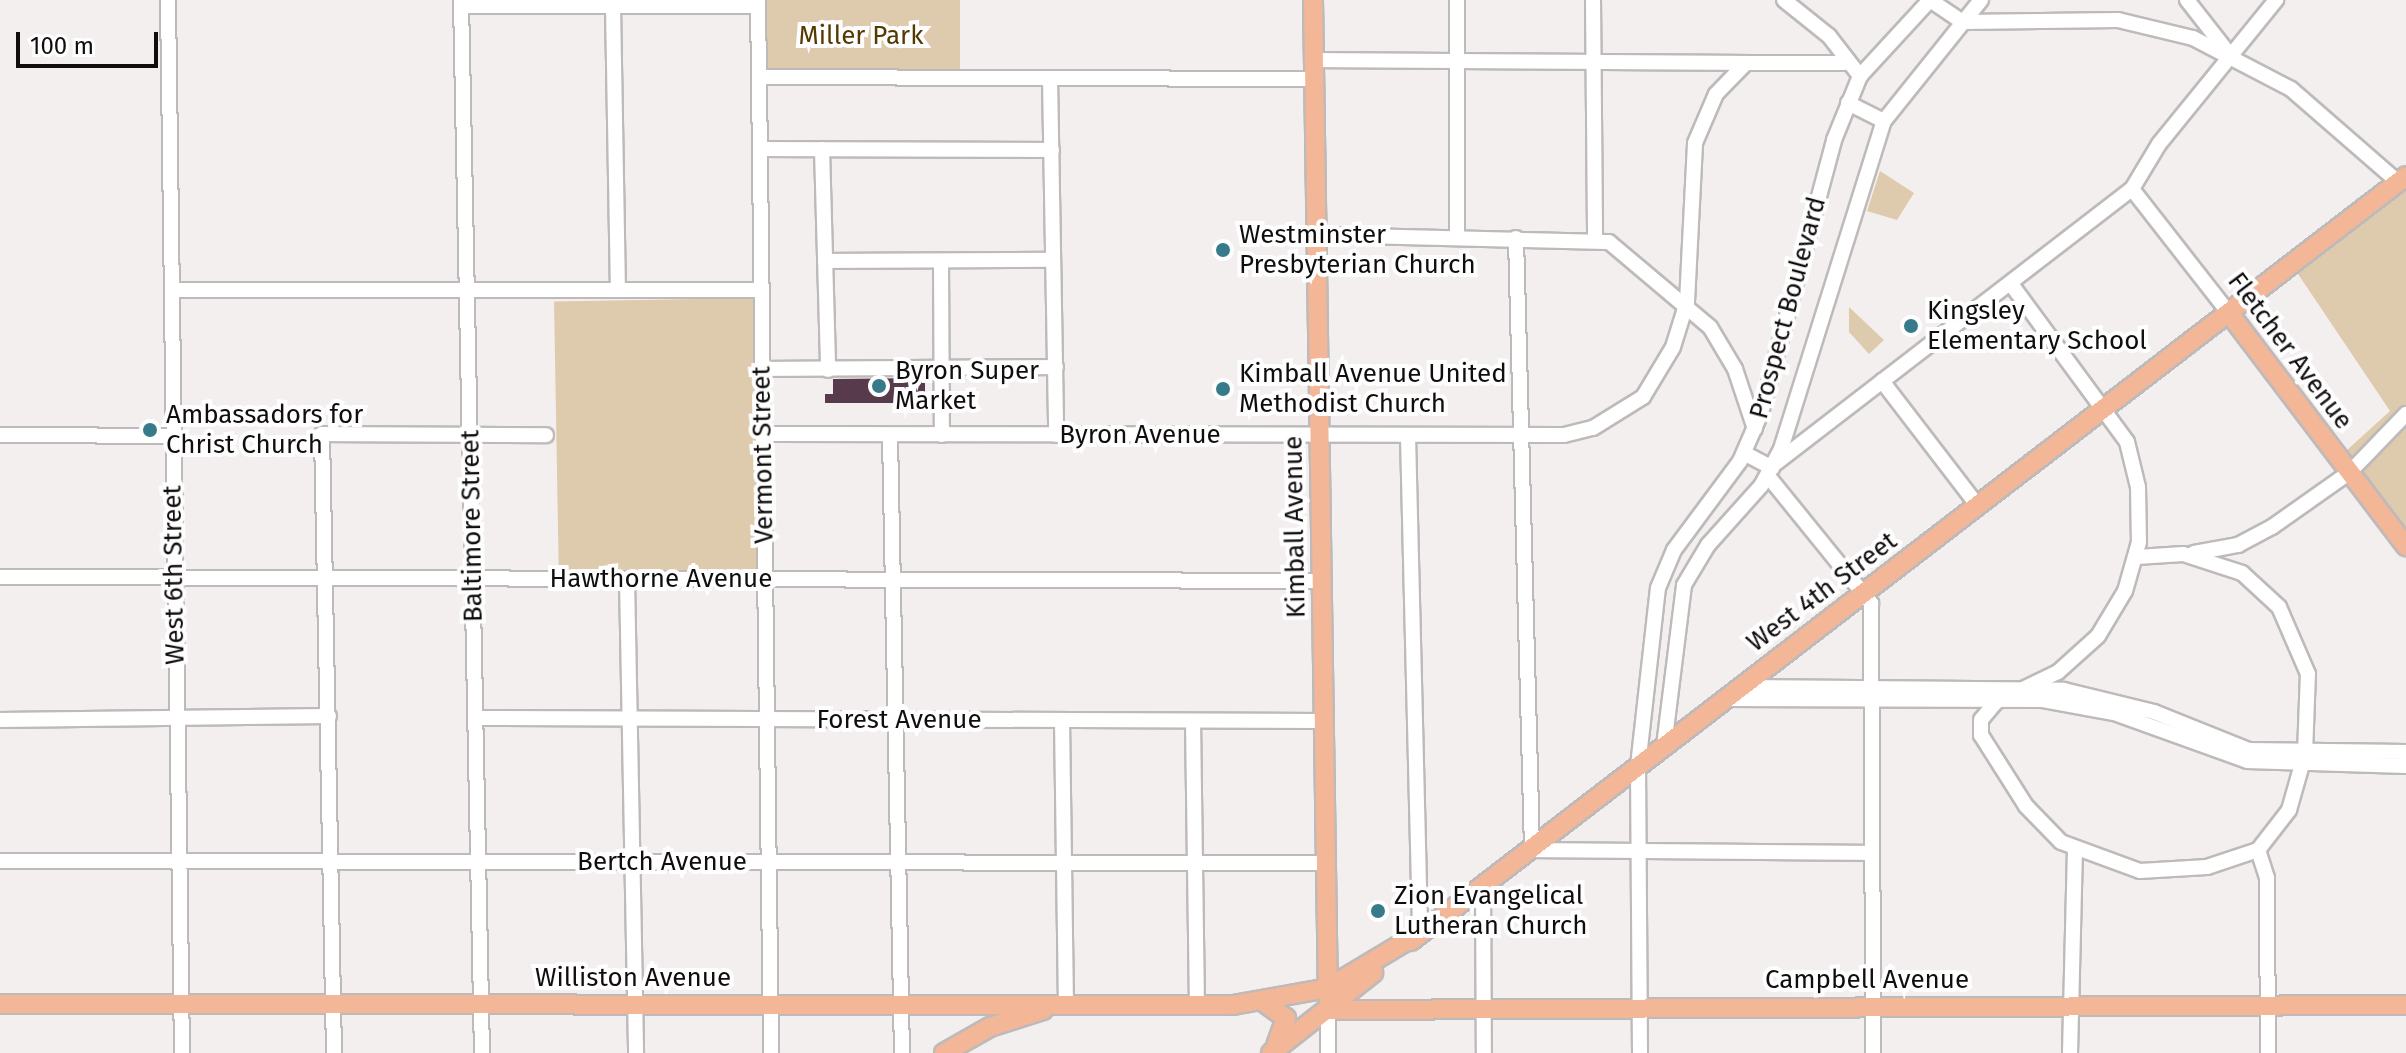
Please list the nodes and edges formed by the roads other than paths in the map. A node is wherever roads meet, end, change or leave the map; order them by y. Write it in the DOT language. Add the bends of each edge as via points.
graph roads {
  1 [pos="168,0"];
  2 [pos="1313,0"];
  3 [pos="1457,0"];
  4 [pos="1593,0"];
  5 [pos="1784,0"];
  6 [pos="1930,0"];
  7 [pos="1981,0"];
  8 [pos="2187,0"];
  9 [pos="2276,0"];
  10 [pos="462,3"];
  11 [pos="758,3"];
  12 [pos="613,6"];
  13 [pos="1963,22"];
  14 [pos="2229,53"];
  15 [pos="1458,61"];
  16 [pos="1592,63"];
  17 [pos="1746,63"];
  18 [pos="1844,63"];
  19 [pos="1315,69"];
  20 [pos="1860,76"];
  21 [pos="759,77"];
  22 [pos="1050,78"];
  23 [pos="1848,103"];
  24 [pos="1884,121"];
  25 [pos="760,149"];
  26 [pos="822,149"];
  27 [pos="1052,150"];
  28 [pos="2402,179"];
  29 [pos="2132,189"];
  30 [pos="1317,235"];
  31 [pos="1457,236"];
  32 [pos="1595,237"];
  33 [pos="1516,238"];
  34 [pos="1053,260"];
  35 [pos="825,261"];
  36 [pos="941,261"];
  37 [pos="2011,284"];
  38 [pos="173,290"];
  39 [pos="468,290"];
  40 [pos="618,290"];
  41 [pos="761,290"];
  42 [pos="1687,302"];
  43 [pos="2229,313"];
  44 [pos="1056,367"];
  45 [pos="941,368"];
  46 [pos="762,369"];
  47 [pos="828,370"];
  48 [pos="1882,381"];
  49 [pos="2107,407"];
  50 [pos="2406,414"];
  51 [pos="1755,429"];
  52 [pos="471,433"];
  53 [pos="763,434"];
  54 [pos="0,435"];
  55 [pos="546,435"];
  56 [pos="890,435"];
  57 [pos="942,435"];
  58 [pos="1056,435"];
  59 [pos="1519,435"];
  60 [pos="171,436"];
  61 [pos="1320,436"];
  62 [pos="1408,436"];
  63 [pos="1744,453"];
  64 [pos="1771,470"];
  65 [pos="2350,472"];
  66 [pos="1977,505"];
  67 [pos="2247,541"];
  68 [pos="2406,546"];
  69 [pos="2183,554"];
  70 [pos="2137,557"];
  71 [pos="2242,573"];
  72 [pos="0,577"];
  73 [pos="174,578"];
  74 [pos="326,578"];
  75 [pos="472,578"];
  76 [pos="627,579"];
  77 [pos="765,580"];
  78 [pos="893,580"];
  79 [pos="1321,581"];
  80 [pos="1863,595"];
  81 [pos="2069,664"];
  82 [pos="1740,687"];
  83 [pos="2021,688"];
  84 [pos="2077,693"];
  85 [pos="1872,694"];
  86 [pos="1724,699"];
  87 [pos="1996,702"];
  88 [pos="1953,703"];
  89 [pos="329,716"];
  90 [pos="475,718"];
  91 [pos="630,719"];
  92 [pos="766,719"];
  93 [pos="0,720"];
  94 [pos="896,720"];
  95 [pos="1062,720"];
  96 [pos="176,721"];
  97 [pos="1193,721"];
  98 [pos="1323,721"];
  99 [pos="1981,735"];
  100 [pos="1664,746"];
  101 [pos="2406,752"];
  102 [pos="2304,760"];
  103 [pos="1638,766"];
  104 [pos="2406,766"];
  105 [pos="2075,849"];
  106 [pos="1532,850"];
  107 [pos="2258,850"];
  108 [pos="1640,852"];
  109 [pos="1872,853"];
  110 [pos="0,861"];
  111 [pos="184,861"];
  112 [pos="331,862"];
  113 [pos="479,862"];
  114 [pos="632,862"];
  115 [pos="768,862"];
  116 [pos="898,862"];
  117 [pos="1064,863"];
  118 [pos="1195,863"];
  119 [pos="1324,863"];
  120 [pos="1483,884"];
  121 [pos="1326,925"];
  122 [pos="1420,933"];
  123 [pos="1376,960"];
  124 [pos="1328,988"];
  125 [pos="899,1003"];
  126 [pos="1265,1003"];
  127 [pos="0,1004"];
  128 [pos="333,1004"];
  129 [pos="635,1004"];
  130 [pos="770,1004"];
  131 [pos="182,1005"];
  132 [pos="482,1005"];
  133 [pos="2070,1005"];
  134 [pos="2268,1005"];
  135 [pos="2406,1005"];
  136 [pos="1066,1006"];
  137 [pos="1197,1006"];
  138 [pos="1484,1006"];
  139 [pos="1640,1006"];
  140 [pos="1872,1006"];
  141 [pos="1328,1010"];
  142 [pos="182,1053"];
  143 [pos="334,1053"];
  144 [pos="482,1053"];
  145 [pos="636,1053"];
  146 [pos="771,1053"];
  147 [pos="902,1053"];
  148 [pos="944,1053"];
  149 [pos="1270,1053"];
  150 [pos="1328,1053"];
  151 [pos="1484,1053"];
  152 [pos="1640,1053"];
  153 [pos="1873,1053"];
  154 [pos="2070,1053"];
  155 [pos="2268,1053"];
  1 -- 38 [label="street, West 6th Street"];
  2 -- 19 [label="main road, Kimball Avenue"];
  3 -- 15 [label="street"];
  4 -- 16 [label="street"];
  5 -- 18 [label="street" via="1829,36"];
  6 -- 13 [label="street"];
  6 -- 20 [label="street, Prospect Boulevard"];
  7 -- 13 [label="street, Prospect Boulevard"];
  8 -- 14 [label="street"];
  9 -- 14 [label="street"];
  10 -- 12 [label="street"];
  10 -- 39 [label="street, Baltimore Street"];
  11 -- 12 [label="street"];
  11 -- 21 [label="street, Vermont Street"];
  12 -- 40 [label="street"];
  13 -- 14 [label="street" via="2035,17 2137,22"];
  13 -- 24 [label="street, Prospect Boulevard"];
  14 -- 28 [label="street" via="2291,89"];
  14 -- 29 [label="street"];
  15 -- 16 [label="street"];
  15 -- 19 [label="street"];
  15 -- 31 [label="street"];
  16 -- 17 [label="street"];
  16 -- 32 [label="street"];
  17 -- 18 [label="street"];
  17 -- 42 [label="street, Byron Avenue" via="1716,94 1699,128"];
  18 -- 20 [label="street"];
  19 -- 22 [label="street"];
  19 -- 30 [label="main road, Kimball Avenue"];
  20 -- 23 [label="street, Prospect Boulevard"];
  21 -- 22 [label="street"];
  21 -- 25 [label="street, Vermont Street"];
  22 -- 27 [label="street"];
  23 -- 24 [label="street"];
  23 -- 51 [label="street, Prospect Boulevard"];
  24 -- 64 [label="street, Prospect Boulevard" via="1799,404"];
  25 -- 26 [label="street"];
  25 -- 41 [label="street, Vermont Street"];
  26 -- 27 [label="street"];
  26 -- 35 [label="street"];
  27 -- 34 [label="street"];
  28 -- 43 [label="main road, West 4th Street"];
  29 -- 37 [label="street"];
  29 -- 43 [label="street, Fletcher Avenue"];
  30 -- 31 [label="street"];
  30 -- 61 [label="main road, Kimball Avenue"];
  31 -- 33 [label="street"];
  32 -- 33 [label="street"];
  32 -- 42 [label="street" via="1619,247"];
  33 -- 59 [label="street"];
  34 -- 36 [label="street"];
  34 -- 44 [label="street"];
  35 -- 36 [label="street"];
  35 -- 47 [label="street"];
  36 -- 45 [label="street"];
  37 -- 48 [label="street"];
  37 -- 49 [label="street"];
  38 -- 39 [label="street"];
  38 -- 60 [label="street, West 6th Street"];
  39 -- 40 [label="street"];
  39 -- 52 [label="street, Baltimore Street"];
  40 -- 41 [label="street"];
  41 -- 46 [label="street, Vermont Street"];
  42 -- 51 [label="street" via="1728,354"];
  42 -- 59 [label="street, Byron Avenue" via="1668,360 1643,397 1607,423 1564,435"];
  43 -- 49 [label="main road, West 4th Street"];
  43 -- 65 [label="main road, Fletcher Avenue"];
  44 -- 45 [label="street"];
  44 -- 58 [label="street"];
  45 -- 47 [label="street"];
  45 -- 57 [label="street"];
  46 -- 47 [label="street"];
  46 -- 53 [label="street, Vermont Street"];
  48 -- 64 [label="street"];
  48 -- 66 [label="street"];
  49 -- 66 [label="main road, West 4th Street"];
  49 -- 70 [label="street" via="2132,455"];
  50 -- 65 [label="street"];
  51 -- 63 [label="street, Prospect Boulevard"];
  52 -- 55 [label="street"];
  52 -- 74 [label="street" via="322,434"];
  52 -- 75 [label="street, Baltimore Street"];
  53 -- 56 [label="street, Byron Avenue"];
  53 -- 77 [label="street, Vermont Street"];
  54 -- 60 [label="street"];
  56 -- 57 [label="street, Byron Avenue"];
  56 -- 78 [label="street"];
  57 -- 58 [label="street, Byron Avenue"];
  58 -- 61 [label="street, Byron Avenue"];
  59 -- 62 [label="street, Byron Avenue"];
  59 -- 106 [label="street"];
  60 -- 73 [label="street, West 6th Street"];
  61 -- 62 [label="street, Byron Avenue"];
  61 -- 79 [label="main road, Kimball Avenue"];
  62 -- 122 [label="street"];
  63 -- 64 [label="street"];
  63 -- 103 [label="street, Prospect Boulevard" via="1662,574"];
  64 -- 80 [label="street"];
  64 -- 100 [label="street, Prospect Boulevard" via="1708,545 1684,585"];
  65 -- 67 [label="street"];
  65 -- 68 [label="main road, Fletcher Avenue"];
  66 -- 80 [label="main road, West 4th Street"];
  67 -- 69 [label="street"];
  67 -- 71 [label="street" via="2238,560"];
  69 -- 70 [label="street"];
  69 -- 71 [label="street"];
  70 -- 81 [label="street" via="2119,606"];
  71 -- 102 [label="street" via="2274,601 2298,640 2310,691"];
  72 -- 73 [label="street, Hawthorne Avenue"];
  73 -- 74 [label="street, Hawthorne Avenue"];
  73 -- 96 [label="street, West 6th Street"];
  74 -- 75 [label="street, Hawthorne Avenue"];
  74 -- 89 [label="street"];
  75 -- 76 [label="street, Hawthorne Avenue"];
  75 -- 90 [label="street, Baltimore Street"];
  76 -- 77 [label="street, Hawthorne Avenue"];
  76 -- 91 [label="street"];
  77 -- 78 [label="street, Hawthorne Avenue"];
  77 -- 92 [label="street, Vermont Street"];
  78 -- 79 [label="street, Hawthorne Avenue"];
  78 -- 94 [label="street"];
  79 -- 98 [label="main road, Kimball Avenue"];
  80 -- 82 [label="main road, West 4th Street"];
  80 -- 85 [label="street" via="1871,603"];
  81 -- 83 [label="street"];
  81 -- 84 [label="street" via="2068,683"];
  82 -- 85 [label="street"];
  82 -- 86 [label="main road, West 4th Street"];
  83 -- 84 [label="street"];
  83 -- 85 [label="street"];
  83 -- 87 [label="street"];
  84 -- 102 [label="street" via="2154,712 2232,745"];
  85 -- 86 [label="street"];
  85 -- 88 [label="street"];
  85 -- 109 [label="street"];
  86 -- 100 [label="main road, West 4th Street"];
  87 -- 88 [label="street"];
  87 -- 99 [label="street" via="1981,720"];
  87 -- 102 [label="street" via="2085,707 2230,756"];
  88 -- 99 [label="street"];
  89 -- 96 [label="street"];
  89 -- 112 [label="street"];
  90 -- 91 [label="street, Forest Avenue"];
  90 -- 113 [label="street, Baltimore Street"];
  91 -- 92 [label="street, Forest Avenue"];
  91 -- 114 [label="street"];
  92 -- 94 [label="street, Forest Avenue"];
  92 -- 115 [label="street, Vermont Street"];
  93 -- 96 [label="street"];
  94 -- 95 [label="street, Forest Avenue"];
  94 -- 116 [label="street"];
  95 -- 97 [label="street, Forest Avenue"];
  95 -- 117 [label="street"];
  96 -- 111 [label="street, West 6th Street"];
  97 -- 98 [label="street, Forest Avenue"];
  97 -- 118 [label="street"];
  98 -- 119 [label="main road, Kimball Avenue"];
  99 -- 105 [label="street" via="2026,806"];
  100 -- 103 [label="main road, West 4th Street"];
  101 -- 102 [label="street"];
  102 -- 104 [label="street"];
  102 -- 107 [label="street" via="2289,810"];
  103 -- 106 [label="main road, West 4th Street"];
  103 -- 108 [label="street, Prospect Boulevard"];
  105 -- 107 [label="street" via="2156,872 2207,867"];
  105 -- 133 [label="street"];
  106 -- 108 [label="street"];
  106 -- 120 [label="main road, West 4th Street"];
  107 -- 134 [label="street" via="2267,878"];
  108 -- 109 [label="street"];
  108 -- 139 [label="street, Prospect Boulevard"];
  109 -- 140 [label="street"];
  110 -- 111 [label="street, Bertch Avenue"];
  111 -- 112 [label="street, Bertch Avenue"];
  111 -- 131 [label="street, West 6th Street"];
  112 -- 113 [label="street, Bertch Avenue"];
  112 -- 128 [label="street"];
  113 -- 114 [label="street, Bertch Avenue"];
  113 -- 132 [label="street, Baltimore Street"];
  114 -- 115 [label="street, Bertch Avenue"];
  114 -- 129 [label="street"];
  115 -- 116 [label="street, Bertch Avenue"];
  115 -- 130 [label="street, Vermont Street"];
  116 -- 117 [label="street, Bertch Avenue"];
  116 -- 125 [label="street"];
  117 -- 118 [label="street, Bertch Avenue"];
  117 -- 136 [label="street"];
  118 -- 119 [label="street, Bertch Avenue"];
  118 -- 137 [label="street"];
  119 -- 121 [label="main road, Kimball Avenue"];
  120 -- 122 [label="main road, West 4th Street"];
  120 -- 138 [label="street"];
  121 -- 123 [label="main road" via="1342,963"];
  121 -- 124 [label="main road, Kimball Avenue"];
  122 -- 123 [label="main road, Williston Avenue"];
  122 -- 141 [label="main road, West 4th Street"];
  123 -- 124 [label="main road, Williston Avenue"];
  124 -- 126 [label="main road, Williston Avenue"];
  124 -- 141 [label="main road, Kimball Avenue"];
  125 -- 130 [label="main road, Williston Avenue"];
  125 -- 136 [label="main road, Williston Avenue"];
  125 -- 147 [label="street"];
  126 -- 137 [label="main road, Williston Avenue"];
  126 -- 149 [label="main road" via="1286,1018 1285,1033"];
  127 -- 131 [label="main road, Williston Avenue"];
  128 -- 131 [label="main road, Williston Avenue"];
  128 -- 132 [label="main road, Williston Avenue"];
  128 -- 143 [label="street"];
  129 -- 130 [label="main road, Williston Avenue"];
  129 -- 132 [label="main road, Williston Avenue"];
  129 -- 145 [label="street"];
  130 -- 146 [label="street, Vermont Street"];
  131 -- 142 [label="street, West 6th Street"];
  132 -- 144 [label="street, Baltimore Street"];
  133 -- 134 [label="main road, Campbell Avenue"];
  133 -- 140 [label="main road, Campbell Avenue"];
  133 -- 154 [label="street"];
  134 -- 135 [label="main road, Campbell Avenue"];
  134 -- 155 [label="street"];
  136 -- 137 [label="main road, Williston Avenue"];
  136 -- 148 [label="main road" via="1013,1018"];
  138 -- 139 [label="main road, Campbell Avenue"];
  138 -- 141 [label="main road, Campbell Avenue"];
  138 -- 151 [label="street"];
  139 -- 140 [label="main road, Campbell Avenue"];
  139 -- 152 [label="street, Prospect Boulevard"];
  140 -- 153 [label="street"];
  141 -- 149 [label="main road, West 4th Street"];
  141 -- 150 [label="street, Kimball Avenue"];
}
